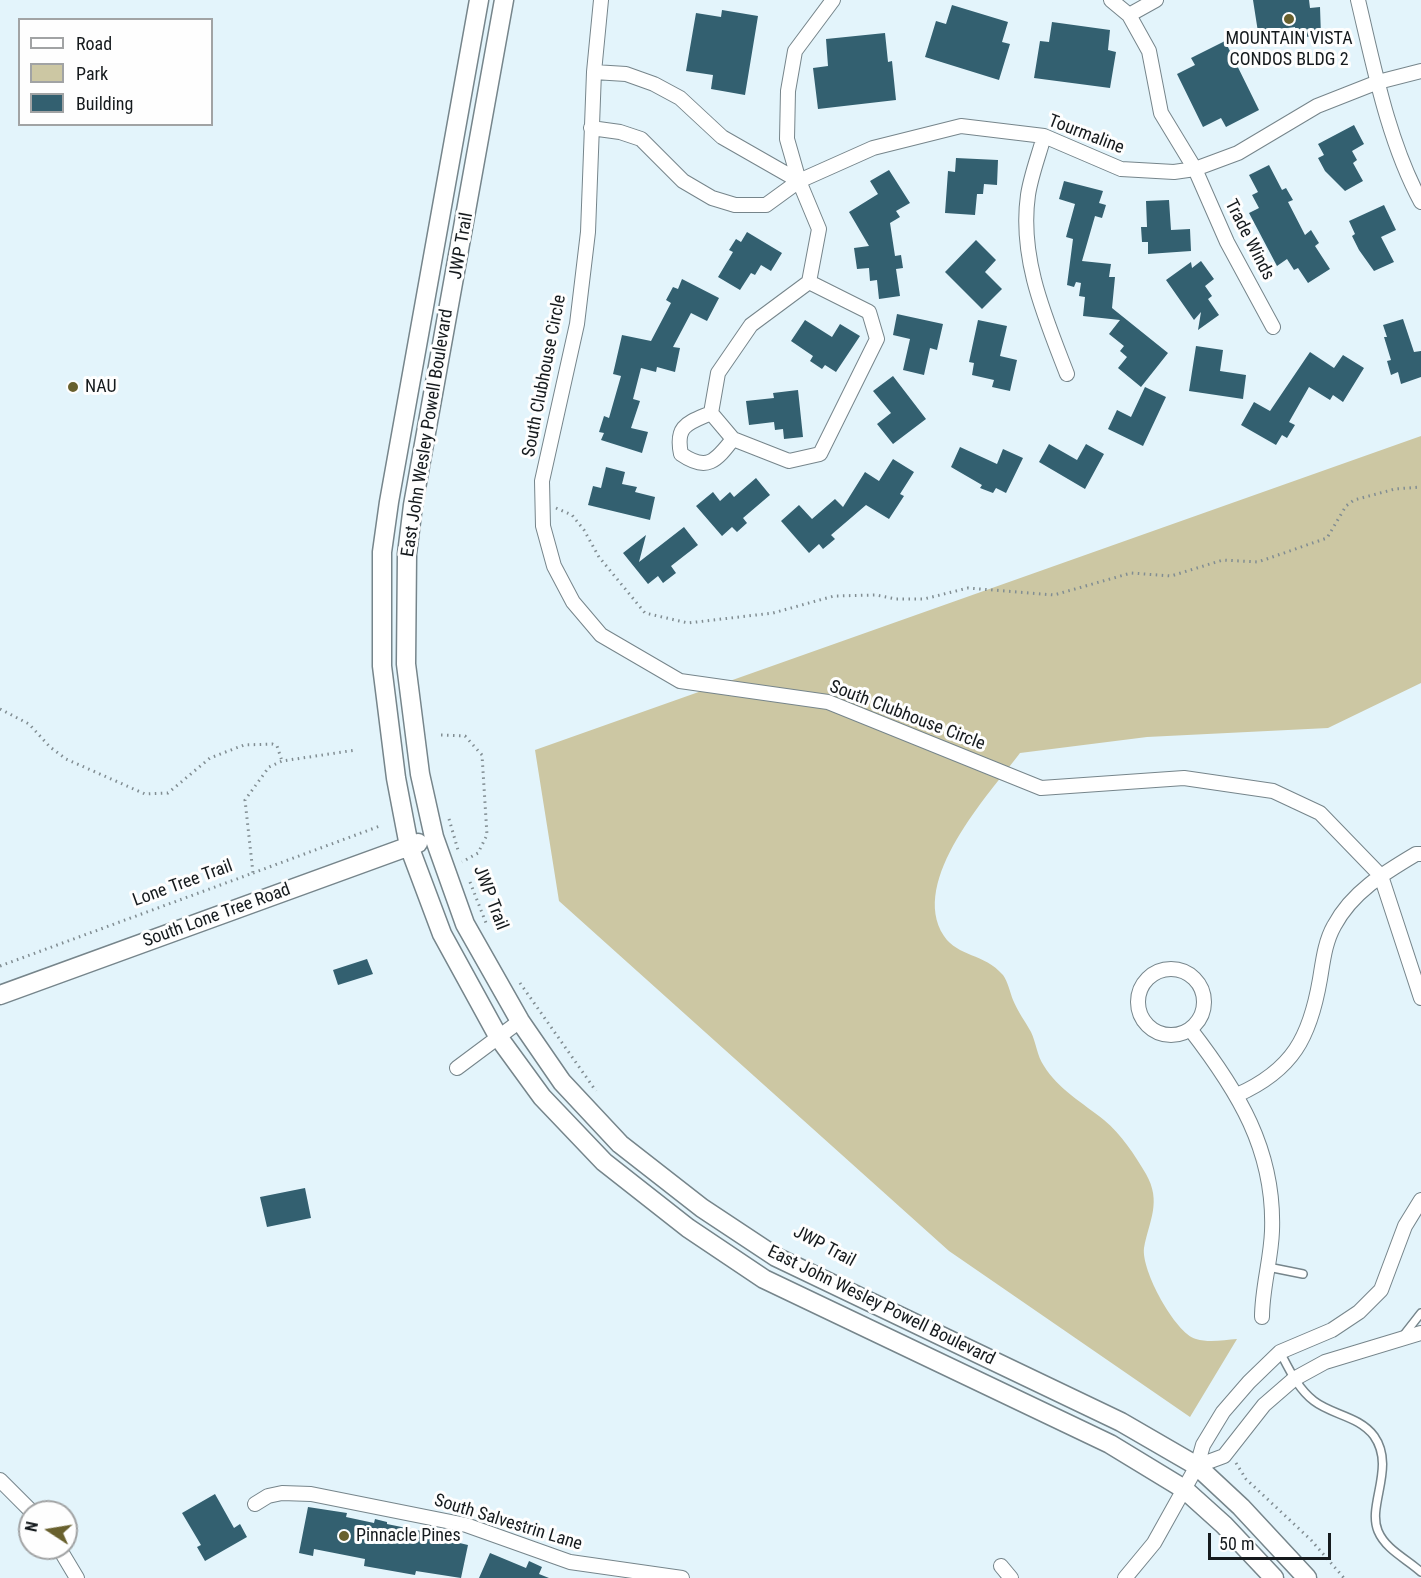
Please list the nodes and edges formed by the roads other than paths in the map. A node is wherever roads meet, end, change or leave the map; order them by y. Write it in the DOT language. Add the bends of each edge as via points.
graph roads {
  1 [pos="479,0"];
  2 [pos="504,0"];
  3 [pos="601,0"];
  4 [pos="1111,0"];
  5 [pos="1156,0"];
  6 [pos="1358,0"];
  7 [pos="831,1"];
  8 [pos="1129,15"];
  9 [pos="1421,71"];
  10 [pos="594,72"];
  11 [pos="1378,82"];
  12 [pos="591,128"];
  13 [pos="1044,136"];
  14 [pos="1195,169"];
  15 [pos="799,181"];
  16 [pos="1421,202"];
  17 [pos="809,282"];
  18 [pos="1273,327"];
  19 [pos="1067,374"];
  20 [pos="711,413"];
  21 [pos="733,439"];
  22 [pos="434,837"];
  23 [pos="408,846"];
  24 [pos="1421,854"];
  25 [pos="1381,876"];
  26 [pos="0,995"];
  27 [pos="1421,998"];
  28 [pos="520,1022"];
  29 [pos="1190,1029"];
  30 [pos="499,1038"];
  31 [pos="457,1068"];
  32 [pos="1237,1095"];
  33 [pos="1419,1209"];
  34 [pos="1268,1268"];
  35 [pos="1303,1274"];
  36 [pos="1421,1313"];
  37 [pos="1262,1317"];
  38 [pos="1421,1333"];
  39 [pos="1399,1340"];
  40 [pos="1281,1352"];
  41 [pos="1294,1379"];
  42 [pos="1197,1466"];
  43 [pos="0,1480"];
  44 [pos="1184,1489"];
  45 [pos="20,1500"];
  46 [pos="255,1504"];
  47 [pos="66,1560"];
  48 [pos="1001,1566"];
  49 [pos="1421,1572"];
  50 [pos="76,1578"];
  51 [pos="682,1578"];
  52 [pos="1011,1578"];
  53 [pos="1125,1578"];
  54 [pos="1274,1578"];
  55 [pos="1307,1578"];
  1 -- 23 [label="main road, East John Wesley Powell Boulevard" via="382,552 382,666"];
  2 -- 22 [label="main road, East John Wesley Powell Boulevard" via="407,554 406,664 420,774"];
  3 -- 10 [label="street, South Clubhouse Circle"];
  4 -- 8 [label="street"];
  5 -- 8 [label="street"];
  6 -- 11 [label="street"];
  7 -- 15 [label="street" via="795,51 788,91 787,139"];
  8 -- 14 [label="street, Trade Winds" via="1149,51 1161,113"];
  9 -- 11 [label="street, Tourmaline"];
  10 -- 12 [label="street, South Clubhouse Circle"];
  10 -- 15 [label="street" via="626,74 654,84 680,98 722,137"];
  11 -- 14 [label="street, Tourmaline" via="1317,106 1238,153"];
  11 -- 16 [label="street" via="1410,181"];
  12 -- 15 [label="street, Tourmaline" via="641,139 683,181 712,198 735,205 766,205"];
  12 -- 25 [label="street, South Clubhouse Circle" via="588,232 577,324 542,490 543,526 554,566 573,602 601,635 680,681 828,702 1041,788 1184,778 1273,791 1320,813"];
  13 -- 14 [label="street, Tourmaline" via="1121,169"];
  13 -- 15 [label="street, Tourmaline" via="961,126 873,148"];
  13 -- 19 [label="street" via="1028,194 1026,238 1037,295"];
  14 -- 18 [label="street, Trade Winds" via="1227,242"];
  15 -- 17 [label="street" via="819,229"];
  17 -- 20 [label="street" via="751,325 718,373"];
  17 -- 21 [label="street" via="869,312 878,339 820,454 789,461"];
  20 -- 21 [label="street"];
  20 -- 21 [label="street" via="686,424 678,439 681,454 694,463 709,463"];
  22 -- 23 [label="main road, South Lone Tree Road"];
  22 -- 28 [label="main road, East John Wesley Powell Boulevard" via="465,924"];
  23 -- 26 [label="main road, South Lone Tree Road"];
  23 -- 30 [label="main road, East John Wesley Powell Boulevard" via="442,934"];
  24 -- 25 [label="street"];
  25 -- 27 [label="street, South Clubhouse Circle"];
  25 -- 32 [label="street" via="1348,905 1333,928 1304,1038 1276,1073"];
  28 -- 30 [label="street"];
  28 -- 42 [label="main road, East John Wesley Powell Boulevard" via="562,1082 620,1144 702,1208 776,1257 1121,1422"];
  29 -- 29 [label="street" via="1203,1008 1201,986 1187,973 1166,968 1155,971 1138,994 1143,1021 1168,1034"];
  29 -- 32 [label="street"];
  30 -- 31 [label="street"];
  30 -- 44 [label="main road, East John Wesley Powell Boulevard" via="542,1097 604,1162 688,1228 764,1279 1110,1444"];
  32 -- 34 [label="street" via="1253,1127 1269,1177 1272,1231"];
  33 -- 40 [label="street" via="1405,1226 1381,1290 1359,1312 1332,1330"];
  34 -- 35 [label="lane"];
  34 -- 37 [label="street"];
  36 -- 39 [label="lane"];
  38 -- 39 [label="street"];
  39 -- 41 [label="street" via="1325,1362"];
  40 -- 41 [label="lane"];
  40 -- 42 [label="street" via="1223,1412 1203,1445"];
  41 -- 42 [label="street" via="1264,1405 1224,1456"];
  41 -- 49 [label="lane" via="1313,1401 1348,1417 1374,1437 1382,1457 1375,1516 1378,1531 1388,1546"];
  42 -- 44 [label="street"];
  42 -- 55 [label="main road, East John Wesley Powell Boulevard"];
  43 -- 45 [label="street"];
  44 -- 53 [label="street" via="1154,1542"];
  44 -- 54 [label="main road, East John Wesley Powell Boulevard"];
  46 -- 51 [label="street, South Salvestrin Lane" via="282,1493 311,1494 466,1526 570,1562"];
  47 -- 50 [label="street"];
  48 -- 52 [label="street"];
}
